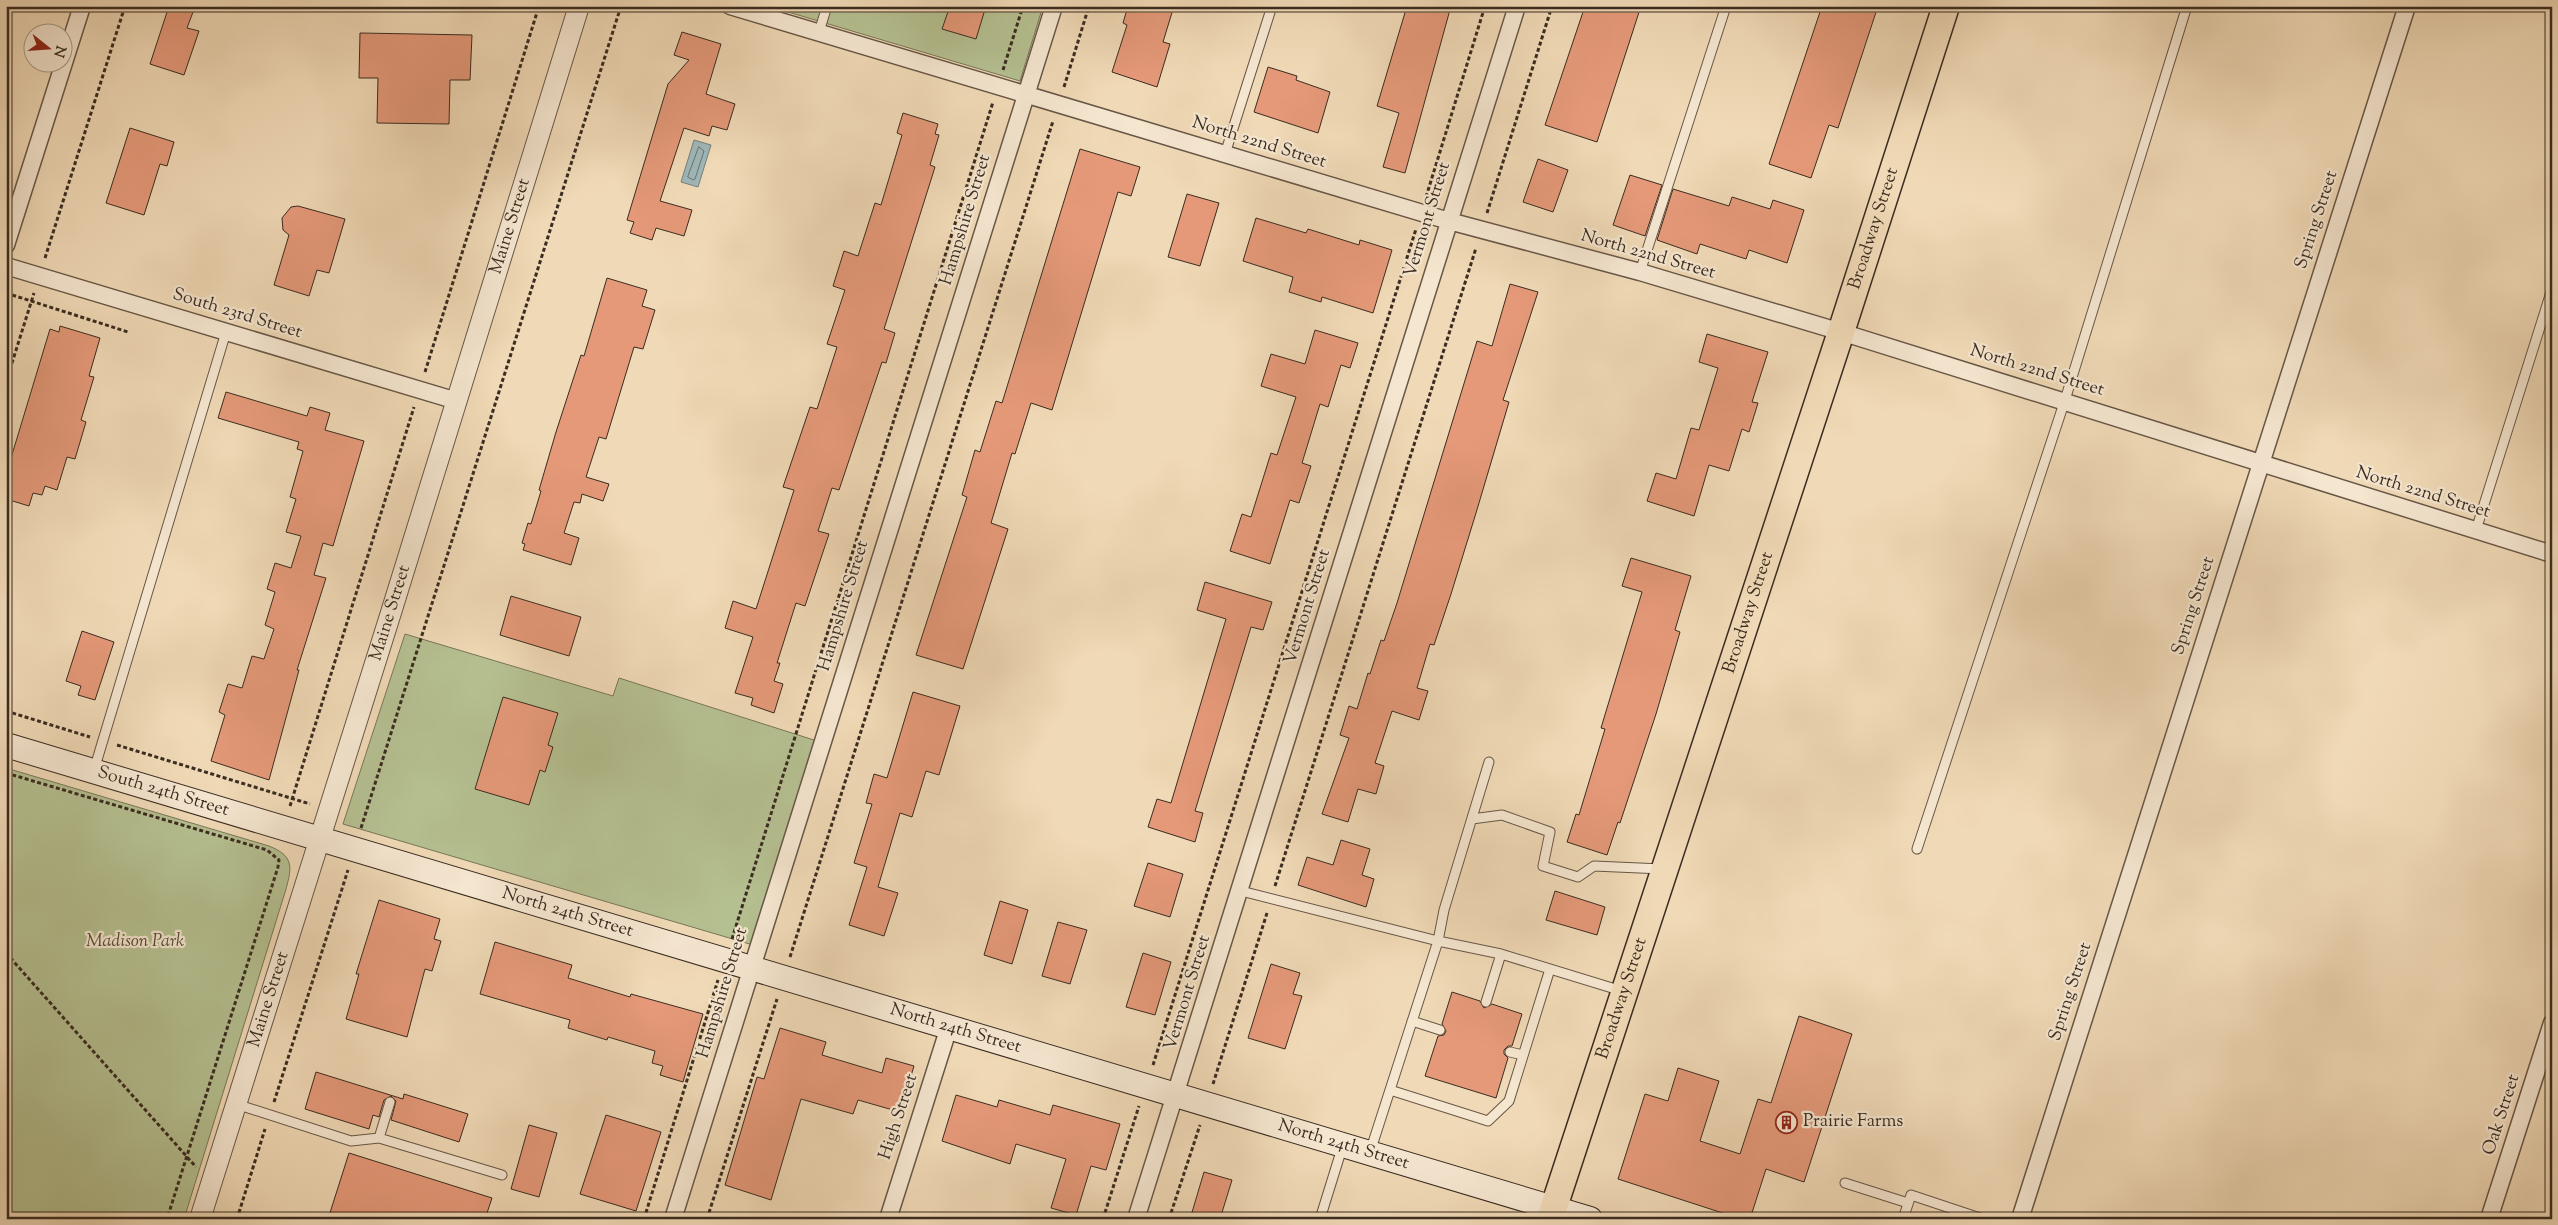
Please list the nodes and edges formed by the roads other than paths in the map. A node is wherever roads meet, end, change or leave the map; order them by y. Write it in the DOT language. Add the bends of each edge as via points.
graph roads {
  1 [pos="82,6"];
  2 [pos="578,6"];
  3 [pos="730,6"];
  4 [pos="827,6"];
  5 [pos="1054,6"];
  6 [pos="1272,6"];
  7 [pos="1516,6"];
  8 [pos="1726,6"];
  9 [pos="1946,6"];
  10 [pos="2187,6"];
  11 [pos="2407,6"];
  12 [pos="819,32"];
  13 [pos="1026,94"];
  14 [pos="1225,154"];
  15 [pos="1449,221"];
  16 [pos="6,245"];
  17 [pos="6,266"];
  18 [pos="1640,272"];
  19 [pos="2552,290"];
  20 [pos="226,332"];
  21 [pos="1841,332"];
  22 [pos="457,400"];
  23 [pos="2065,400"];
  24 [pos="2260,464"];
  25 [pos="2476,530"];
  26 [pos="2552,554"];
  27 [pos="6,745"];
  28 [pos="1489,762"];
  29 [pos="94,772"];
  30 [pos="1472,818"];
  31 [pos="320,840"];
  32 [pos="1917,849"];
  33 [pos="1665,870"];
  34 [pos="1241,891"];
  35 [pos="1438,941"];
  36 [pos="1501,954"];
  37 [pos="751,969"];
  38 [pos="1550,969"];
  39 [pos="1624,992"];
  40 [pos="1486,1002"];
  41 [pos="1412,1021"];
  42 [pos="2552,1023"];
  43 [pos="949,1027"];
  44 [pos="1440,1030"];
  45 [pos="1510,1052"];
  46 [pos="1523,1055"];
  47 [pos="1390,1090"];
  48 [pos="1177,1095"];
  49 [pos="390,1102"];
  50 [pos="236,1104"];
  51 [pos="379,1138"];
  52 [pos="1344,1144"];
  53 [pos="1370,1152"];
  54 [pos="502,1175"];
  55 [pos="1845,1183"];
  56 [pos="1908,1203"];
  57 [pos="1552,1213"];
  58 [pos="200,1219"];
  59 [pos="673,1219"];
  60 [pos="888,1219"];
  61 [pos="1136,1219"];
  62 [pos="1320,1219"];
  63 [pos="1590,1219"];
  64 [pos="1904,1219"];
  65 [pos="1983,1219"];
  66 [pos="2020,1219"];
  67 [pos="2489,1219"];
  1 -- 16 [label="street"];
  2 -- 22 [label="street, Maine Street"];
  3 -- 12 [label="street, North 22nd Street"];
  4 -- 12 [label="lane"];
  5 -- 13 [label="street, Hampshire Street"];
  6 -- 14 [label="lane"];
  7 -- 15 [label="street, Vermont Street"];
  8 -- 18 [label="lane"];
  9 -- 21 [label="main road, Broadway Street"];
  10 -- 23 [label="lane"];
  11 -- 24 [label="street, Spring Street"];
  12 -- 13 [label="street, North 22nd Street"];
  13 -- 14 [label="street, North 22nd Street"];
  13 -- 37 [label="street, Hampshire Street"];
  14 -- 15 [label="street, North 22nd Street"];
  15 -- 18 [label="street, North 22nd Street"];
  15 -- 34 [label="street, Vermont Street"];
  17 -- 20 [label="street, South 23rd Street"];
  18 -- 21 [label="street, North 22nd Street"];
  19 -- 25 [label="lane"];
  20 -- 22 [label="street, South 23rd Street"];
  20 -- 29 [label="lane"];
  21 -- 23 [label="street, North 22nd Street"];
  21 -- 33 [label="main road, Broadway Street"];
  22 -- 31 [label="street, Maine Street"];
  23 -- 24 [label="street, North 22nd Street"];
  23 -- 32 [label="lane"];
  24 -- 25 [label="street, North 22nd Street"];
  24 -- 66 [label="street, Spring Street"];
  25 -- 26 [label="street, North 22nd Street"];
  27 -- 29 [label="main road, South 24th Street"];
  28 -- 30 [label="lane"];
  29 -- 31 [label="main road, South 24th Street"];
  30 -- 33 [label="lane" via="1502,816 1550,832 1543,866 1578,877 1594,866"];
  30 -- 35 [label="lane"];
  31 -- 37 [label="main road, North 24th Street"];
  31 -- 50 [label="street, Maine Street"];
  33 -- 39 [label="main road, Broadway Street"];
  34 -- 35 [label="lane"];
  34 -- 48 [label="street, Vermont Street"];
  35 -- 36 [label="lane"];
  35 -- 41 [label="lane"];
  36 -- 38 [label="lane"];
  36 -- 40 [label="lane"];
  37 -- 43 [label="main road, North 24th Street"];
  37 -- 59 [label="street, Hampshire Street"];
  38 -- 39 [label="lane"];
  38 -- 46 [label="lane"];
  39 -- 57 [label="main road, Broadway Street"];
  41 -- 44 [label="lane"];
  41 -- 47 [label="lane"];
  42 -- 67 [label="street, Oak Street"];
  43 -- 48 [label="main road, North 24th Street"];
  43 -- 60 [label="street, High Street"];
  45 -- 46 [label="lane"];
  46 -- 47 [label="lane" via="1509,1101 1488,1121"];
  47 -- 53 [label="lane"];
  48 -- 52 [label="main road, North 24th Street"];
  48 -- 61 [label="street, Vermont Street"];
  49 -- 51 [label="lane"];
  50 -- 51 [label="lane" via="351,1141"];
  50 -- 58 [label="street, Maine Street"];
  51 -- 54 [label="lane"];
  52 -- 53 [label="main road, North 24th Street"];
  52 -- 62 [label="lane"];
  53 -- 57 [label="main road, North 24th Street"];
  55 -- 56 [label="lane"];
  56 -- 64 [label="lane"];
  56 -- 65 [label="lane" via="1911,1195"];
  57 -- 63 [label="main road, North 24th Street"];
}
